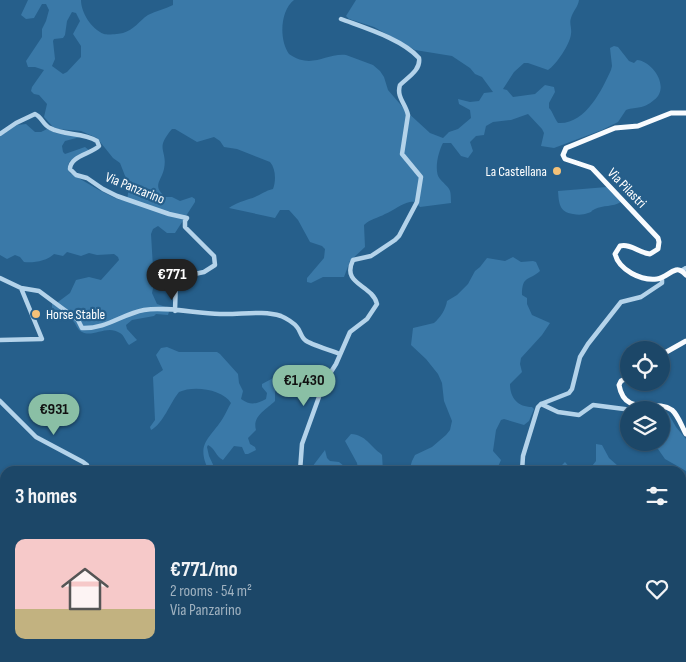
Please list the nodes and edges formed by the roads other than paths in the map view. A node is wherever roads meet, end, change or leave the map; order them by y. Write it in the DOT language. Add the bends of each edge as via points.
graph roads {
  1 [pos="341,19"];
  2 [pos="686,114"];
  3 [pos="0,134"];
  4 [pos="684,271"];
  5 [pos="0,278"];
  6 [pos="662,278"];
  7 [pos="21,288"];
  8 [pos="175,311"];
  9 [pos="0,340"];
  10 [pos="686,340"];
  11 [pos="670,350"];
  12 [pos="340,354"];
  13 [pos="0,401"];
  14 [pos="541,404"];
  15 [pos="620,408"];
  16 [pos="670,409"];
  17 [pos="686,434"];
  18 [pos="87,466"];
  19 [pos="300,466"];
  20 [pos="522,466"];
  1 -- 12 [label="street" via="374,30 419,58 418,68 400,85 399,93 408,115 402,154 420,176 417,202 399,236 371,256 353,260 351,264 355,282 371,292 377,304 367,319 350,332"];
  2 -- 6 [label="main road, Via Pilastri" via="671,113 638,126 614,128 566,148 563,153 565,158 592,168 658,238 658,248 650,254 626,245 616,250 617,259 636,276"];
  3 -- 8 [label="street, Via Panzarino" via="35,114 48,128 92,138 99,146 73,161 70,169 76,175 117,196 186,218 185,228 214,256 216,265 204,272 176,278"];
  4 -- 6 [label="main road, Via Pilastri" via="676,270"];
  5 -- 7 [label="street"];
  6 -- 14 [label="street" via="662,283 641,297 621,302 580,357 569,393"];
  7 -- 8 [label="street" via="39,291 78,320 82,328 115,322 144,310"];
  7 -- 9 [label="street" via="42,340"];
  8 -- 12 [label="street" via="280,316 298,327 304,340"];
  10 -- 11 [label="main road"];
  12 -- 19 [label="street" via="324,383 302,444"];
  13 -- 18 [label="street" via="36,437"];
  14 -- 15 [label="street" via="558,412 580,415 593,405"];
  14 -- 20 [label="street" via="531,428"];
  16 -- 17 [label="main road"];
}
